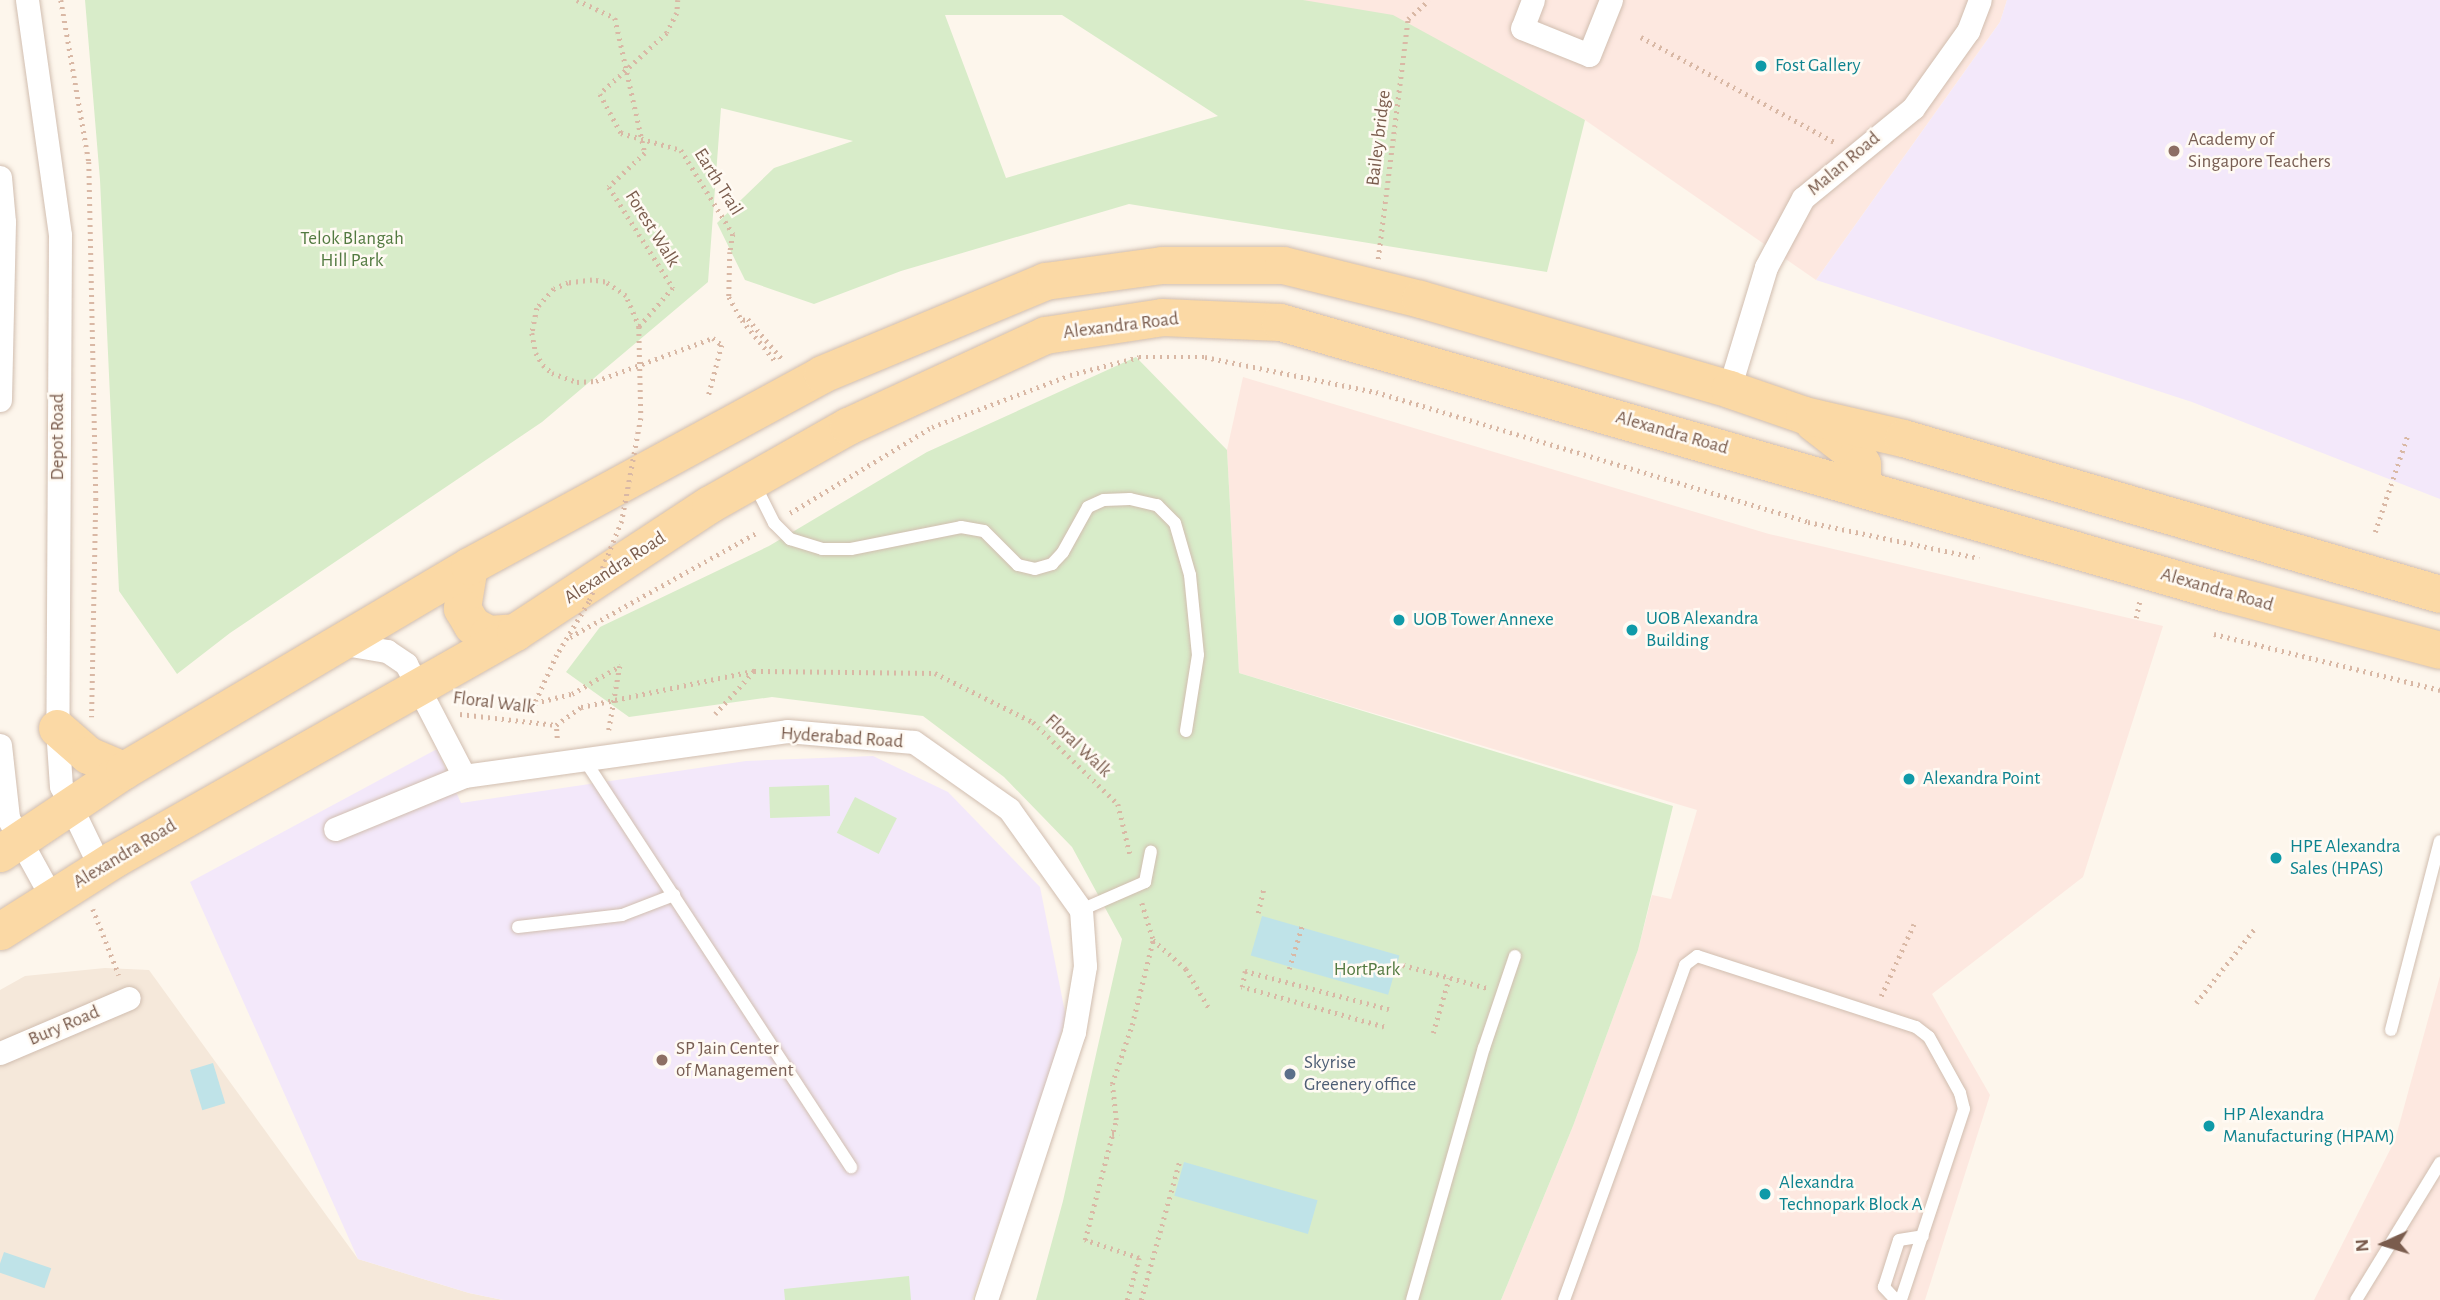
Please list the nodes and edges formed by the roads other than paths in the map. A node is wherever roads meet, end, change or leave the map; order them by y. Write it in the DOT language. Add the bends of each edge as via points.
graph roads {
  1 [pos="27,0"];
  2 [pos="1533,0"];
  3 [pos="1611,0"];
  4 [pos="1980,0"];
  5 [pos="0,177"];
  6 [pos="1729,388"];
  7 [pos="0,400"];
  8 [pos="1804,415"];
  9 [pos="752,481"];
  10 [pos="1862,488"];
  11 [pos="470,566"];
  12 [pos="2440,594"];
  13 [pos="515,632"];
  14 [pos="339,643"];
  15 [pos="2440,650"];
  16 [pos="422,699"];
  17 [pos="57,728"];
  18 [pos="1186,731"];
  19 [pos="0,745"];
  20 [pos="584,758"];
  21 [pos="124,771"];
  22 [pos="464,776"];
  23 [pos="70,805"];
  24 [pos="335,829"];
  25 [pos="2440,841"];
  26 [pos="10,847"];
  27 [pos="1152,852"];
  28 [pos="100,867"];
  29 [pos="674,895"];
  30 [pos="66,907"];
  31 [pos="1081,910"];
  32 [pos="518,928"];
  33 [pos="0,931"];
  34 [pos="1515,956"];
  35 [pos="129,998"];
  36 [pos="2391,1030"];
  37 [pos="0,1053"];
  38 [pos="2440,1163"];
  39 [pos="851,1167"];
  40 [pos="1923,1236"];
  41 [pos="986,1300"];
  42 [pos="1412,1300"];
  43 [pos="1564,1300"];
  44 [pos="1896,1300"];
  45 [pos="1901,1300"];
  46 [pos="2356,1300"];
  1 -- 17 [label="street, Depot Road" via="60,235"];
  2 -- 3 [label="street" via="1522,28 1588,55"];
  4 -- 6 [label="street, Malan Road" via="1968,31 1913,108 1803,198 1766,267"];
  5 -- 7 [label="street" via="4,222"];
  6 -- 8 [label="main road"];
  6 -- 11 [label="main road" via="1420,299 1283,265 1162,265 1045,281 822,374"];
  8 -- 10 [label="main road" via="1857,456 1862,464"];
  8 -- 12 [label="main road" via="1903,438"];
  9 -- 10 [label="main road, Alexandra Road" via="848,426 1045,335 1162,317 1280,323"];
  9 -- 13 [label="main road, Alexandra Road"];
  9 -- 18 [label="lane" via="774,523 790,539 822,549 851,549 961,527 984,531 1017,565 1035,569 1052,564 1063,552 1088,506 1130,499 1157,505 1175,523 1190,575 1198,655"];
  10 -- 15 [label="main road, Alexandra Road"];
  11 -- 13 [label="main road" via="462,608 472,625 488,634"];
  11 -- 14 [label="main road"];
  13 -- 16 [label="main road, Alexandra Road"];
  14 -- 16 [label="street" via="387,651 406,664"];
  14 -- 21 [label="main road"];
  16 -- 22 [label="street"];
  16 -- 28 [label="main road, Alexandra Road"];
  17 -- 21 [label="main road" via="88,755"];
  17 -- 23 [label="street, Depot Road" via="61,786"];
  19 -- 26 [label="street"];
  20 -- 22 [label="street, Hyderabad Road"];
  20 -- 29 [label="lane"];
  20 -- 31 [label="street, Hyderabad Road" via="787,731 914,742 1009,809"];
  21 -- 23 [label="main road"];
  22 -- 24 [label="street, Hyderabad Road"];
  23 -- 26 [label="main road"];
  23 -- 28 [label="street, Depot Road"];
  25 -- 36 [label="lane"];
  26 -- 30 [label="street"];
  27 -- 31 [label="lane" via="1145,882"];
  28 -- 30 [label="main road, Alexandra Road"];
  29 -- 32 [label="lane" via="622,915"];
  29 -- 39 [label="lane"];
  30 -- 33 [label="main road, Alexandra Road"];
  31 -- 41 [label="street" via="1085,966 1074,1032"];
  34 -- 42 [label="lane"];
  35 -- 37 [label="street, Bury Road"];
  38 -- 46 [label="lane"];
  40 -- 43 [label="lane" via="1964,1109 1929,1037 1916,1027 1705,957 1685,965"];
  40 -- 44 [label="lane" via="1899,1240 1884,1287"];
  40 -- 45 [label="lane"];
}
